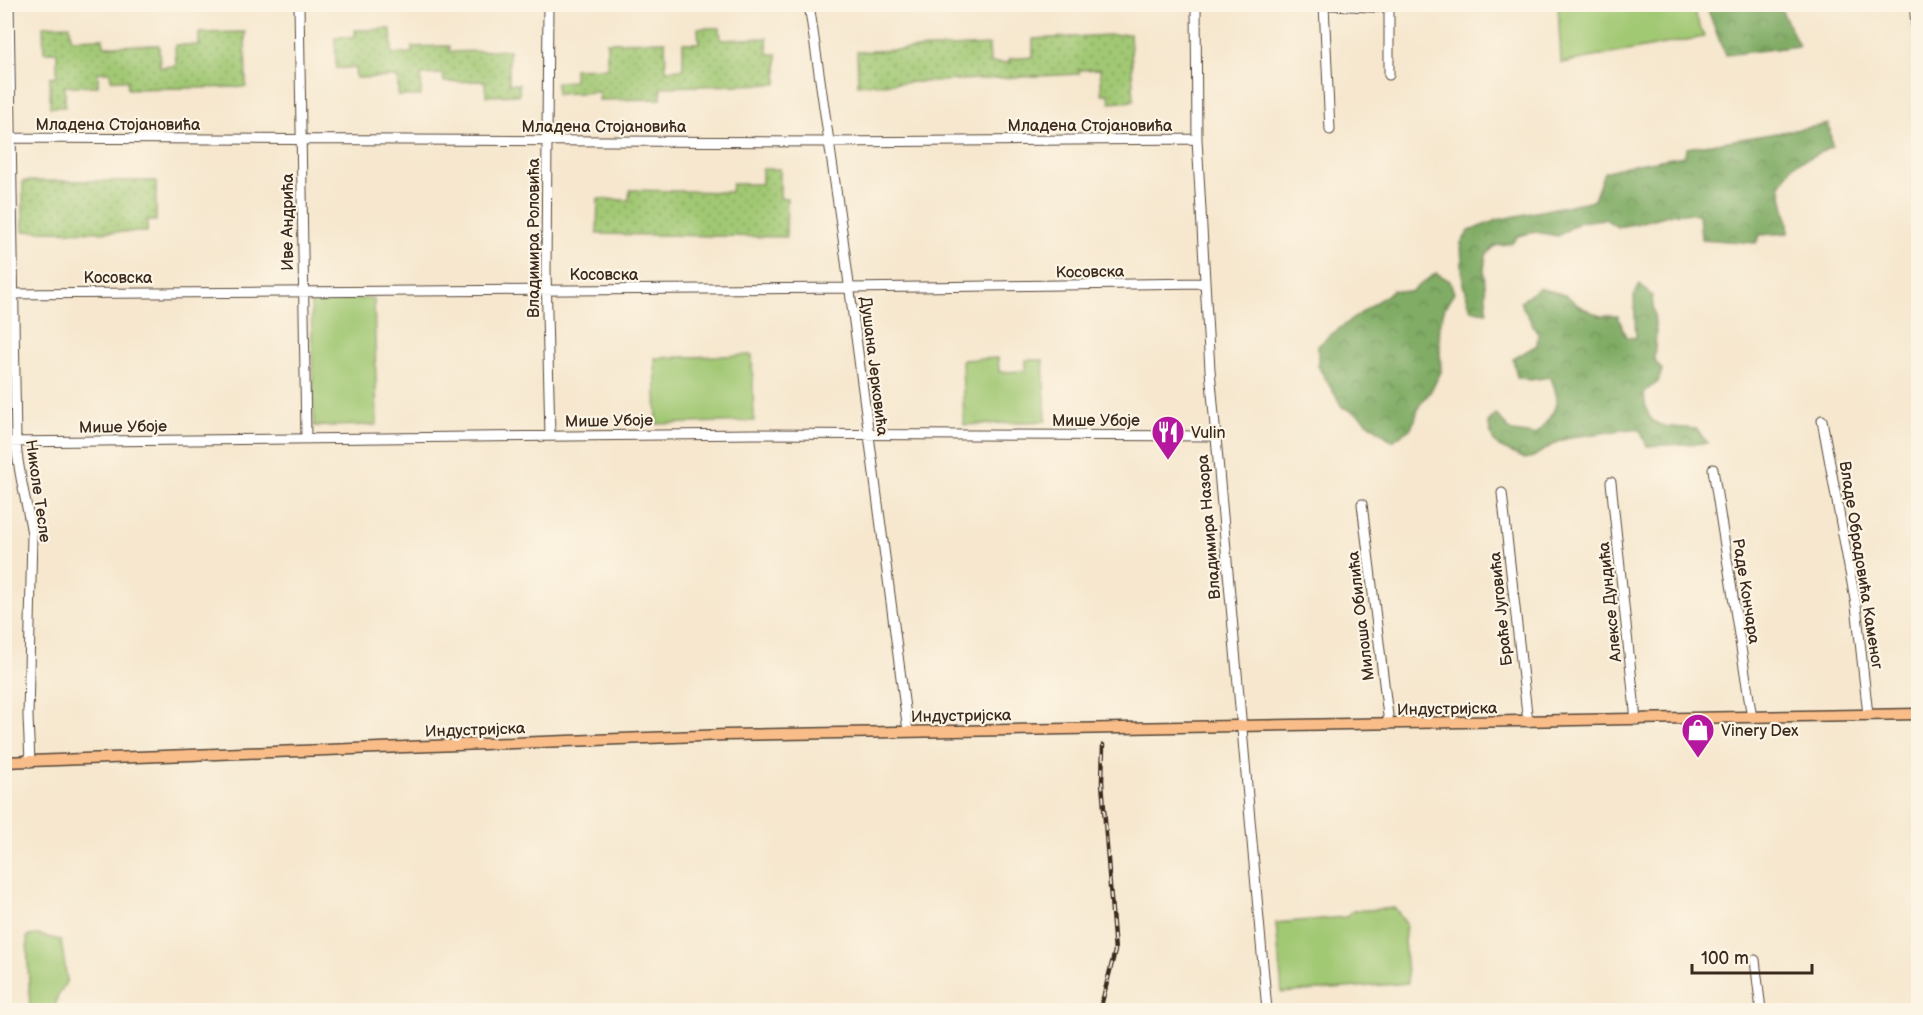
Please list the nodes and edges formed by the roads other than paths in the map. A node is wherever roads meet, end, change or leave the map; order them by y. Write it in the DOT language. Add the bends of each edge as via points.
graph roads {
  1 [pos="9,4"];
  2 [pos="299,4"];
  3 [pos="548,4"];
  4 [pos="809,4"];
  5 [pos="1196,4"];
  6 [pos="1311,4"];
  7 [pos="1914,4"];
  8 [pos="1324,5"];
  9 [pos="1389,6"];
  10 [pos="1918,45"];
  11 [pos="1389,75"];
  12 [pos="1330,129"];
  13 [pos="11,138"];
  14 [pos="302,139"];
  15 [pos="1197,140"];
  16 [pos="548,141"];
  17 [pos="830,142"];
  18 [pos="1204,283"];
  19 [pos="850,288"];
  20 [pos="547,289"];
  21 [pos="303,291"];
  22 [pos="9,294"];
  23 [pos="1822,420"];
  24 [pos="868,434"];
  25 [pos="550,436"];
  26 [pos="1215,436"];
  27 [pos="306,438"];
  28 [pos="4,442"];
  29 [pos="16,442"];
  30 [pos="1713,469"];
  31 [pos="1611,482"];
  32 [pos="1502,493"];
  33 [pos="1362,504"];
  34 [pos="1918,714"];
  35 [pos="1868,715"];
  36 [pos="1752,717"];
  37 [pos="1636,720"];
  38 [pos="1528,722"];
  39 [pos="1389,724"];
  40 [pos="1240,726"];
  41 [pos="908,731"];
  42 [pos="4,762"];
  43 [pos="30,762"];
  44 [pos="1755,960"];
  45 [pos="1267,1011"];
  46 [pos="1761,1011"];
  1 -- 13 [label="street, Николе Тесле"];
  2 -- 14 [label="street, Иве Андрића"];
  3 -- 16 [label="street, Владимира Роловића"];
  4 -- 17 [label="street, Душана Јерковића"];
  5 -- 15 [label="street, Владимира Назора"];
  6 -- 8 [label="street"];
  7 -- 10 [label="street"];
  8 -- 9 [label="street"];
  8 -- 12 [label="street"];
  9 -- 11 [label="street"];
  13 -- 14 [label="street, Младена Стојановића"];
  13 -- 22 [label="street, Николе Тесле"];
  14 -- 16 [label="street, Младена Стојановића"];
  14 -- 21 [label="street, Иве Андрића"];
  15 -- 17 [label="street, Младена Стојановића"];
  15 -- 18 [label="street, Владимира Назора"];
  16 -- 17 [label="street, Младена Стојановића"];
  16 -- 20 [label="street, Владимира Роловића"];
  17 -- 19 [label="street, Душана Јерковића"];
  18 -- 19 [label="street, Косовска"];
  18 -- 26 [label="street, Владимира Назора"];
  19 -- 20 [label="street, Косовска"];
  19 -- 24 [label="street, Душана Јерковића"];
  20 -- 21 [label="street, Косовска"];
  20 -- 25 [label="street, Владимира Роловића"];
  21 -- 22 [label="street, Косовска"];
  21 -- 27 [label="street, Иве Андрића"];
  22 -- 29 [label="street, Николе Тесле"];
  23 -- 35 [label="street, Владе Обрадовића Каменог" via="1852,582"];
  24 -- 25 [label="street, Мише Убоје"];
  24 -- 26 [label="street, Мише Убоје"];
  24 -- 41 [label="street, Душана Јерковића"];
  25 -- 27 [label="street, Мише Убоје"];
  26 -- 40 [label="street, Владимира Назора"];
  27 -- 29 [label="street, Мише Убоје"];
  28 -- 29 [label="street, Мише Убоје"];
  29 -- 43 [label="street, Николе Тесле" via="32,534"];
  30 -- 36 [label="street, Раде Кончара"];
  31 -- 37 [label="street, Алексе Дундића"];
  32 -- 38 [label="street, Браће Југовића"];
  33 -- 39 [label="street, Милоша Обилића"];
  34 -- 35 [label="main road, Индустријска"];
  35 -- 36 [label="main road, Индустријска"];
  36 -- 37 [label="main road, Индустријска"];
  37 -- 38 [label="main road, Индустријска"];
  38 -- 39 [label="main road, Индустријска"];
  39 -- 40 [label="main road, Индустријска"];
  40 -- 41 [label="main road, Индустријска"];
  40 -- 45 [label="street, Владимира Назора"];
  41 -- 43 [label="main road, Индустријска"];
  42 -- 43 [label="main road, Индустријска"];
  44 -- 46 [label="street"];
}
